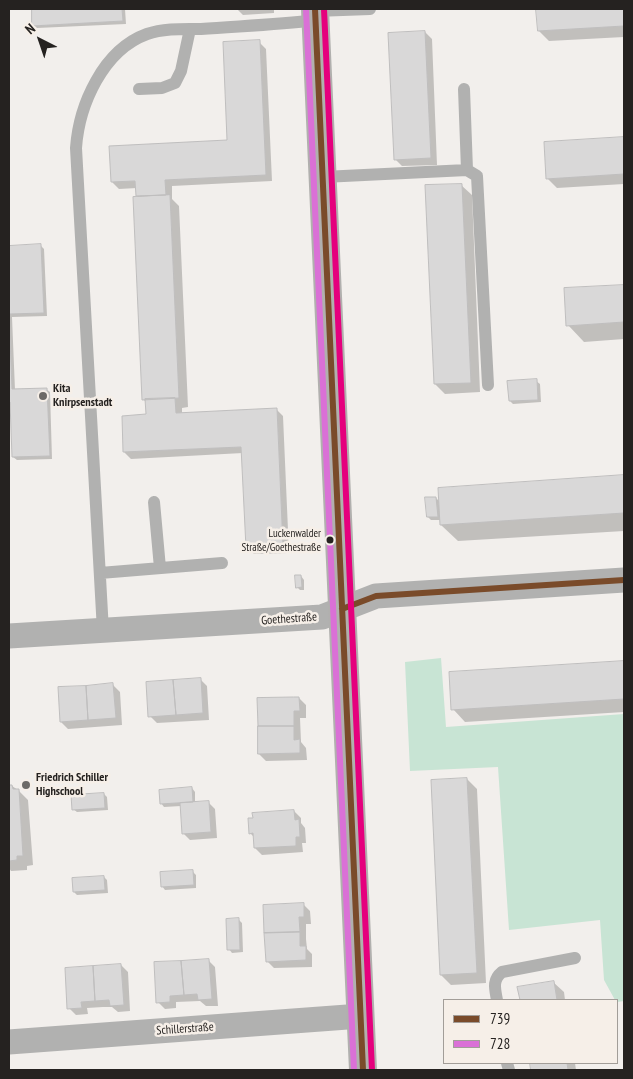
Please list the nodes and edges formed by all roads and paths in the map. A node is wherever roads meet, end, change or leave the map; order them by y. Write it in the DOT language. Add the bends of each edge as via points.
graph roads {
  1 [pos="370,9"];
  2 [pos="315,13"];
  3 [pos="190,29"];
  4 [pos="139,89"];
  5 [pos="464,89"];
  6 [pos="467,170"];
  7 [pos="323,177"];
  8 [pos="488,385"];
  9 [pos="154,502"];
  10 [pos="222,563"];
  11 [pos="160,568"];
  12 [pos="100,573"];
  13 [pos="624,580"];
  14 [pos="342,609"];
  15 [pos="103,631"];
  16 [pos="9,636"];
  17 [pos="575,958"];
  18 [pos="497,999"];
  19 [pos="361,1016"];
  20 [pos="9,1042"];
  21 [pos="363,1070"];
  1 -- 2 [label="lane"];
  2 -- 3 [label="lane" via="280,24"];
  2 -- 7 [label="main road"];
  3 -- 4 [label="lane" via="175,83 162,88"];
  3 -- 12 [label="lane" via="148,34 116,55 85,101 76,133"];
  5 -- 6 [label="lane"];
  6 -- 7 [label="lane"];
  6 -- 8 [label="lane" via="478,180"];
  7 -- 14 [label="main road"];
  9 -- 11 [label="lane"];
  10 -- 11 [label="lane"];
  11 -- 12 [label="lane"];
  12 -- 15 [label="lane"];
  13 -- 14 [label="street, Goethestraße" via="376,596"];
  14 -- 15 [label="street, Goethestraße" via="322,617"];
  14 -- 19 [label="main road"];
  15 -- 16 [label="street, Goethestraße"];
  17 -- 18 [label="lane" via="502,972 495,980"];
  19 -- 20 [label="street, Schillerstraße"];
  19 -- 21 [label="main road"];
}
